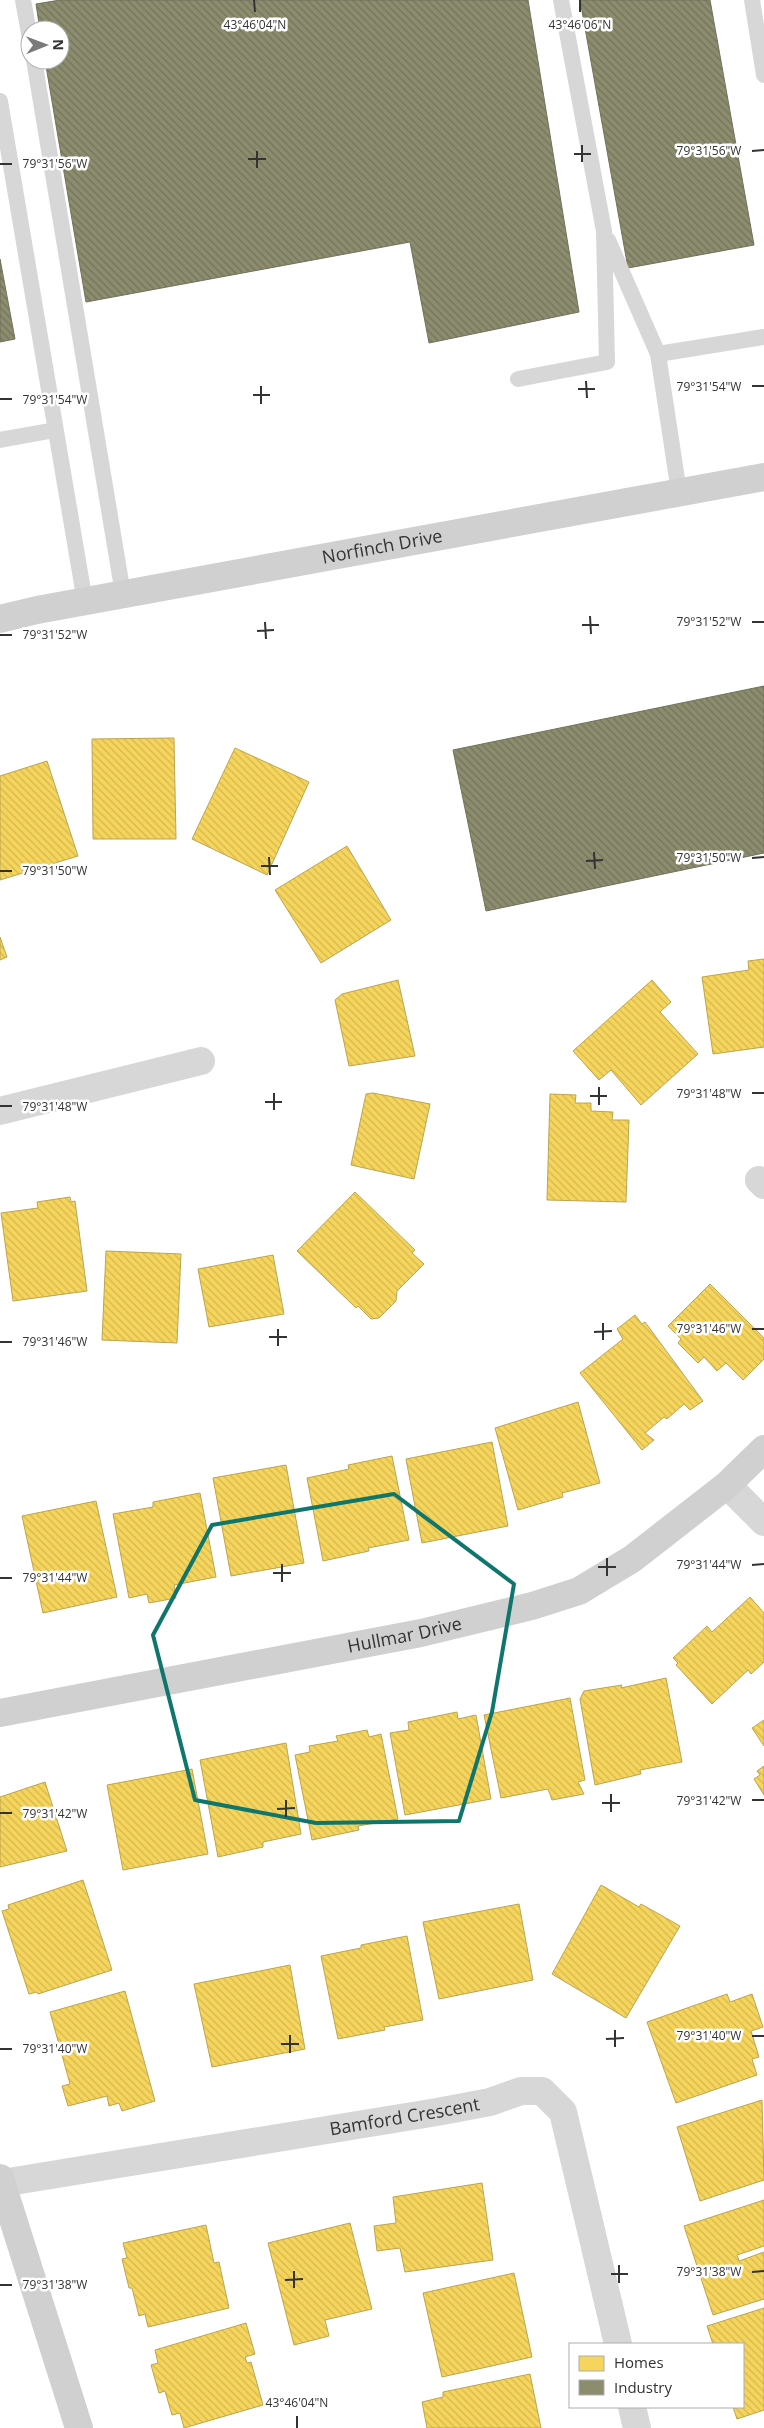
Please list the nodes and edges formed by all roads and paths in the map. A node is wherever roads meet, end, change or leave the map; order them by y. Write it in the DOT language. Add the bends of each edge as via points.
graph roads {
  1 [pos="24,0"];
  2 [pos="561,0"];
  3 [pos="752,0"];
  4 [pos="27,20"];
  5 [pos="36,70"];
  6 [pos="764,75"];
  7 [pos="0,101"];
  8 [pos="604,231"];
  9 [pos="764,337"];
  10 [pos="658,354"];
  11 [pos="518,379"];
  12 [pos="55,430"];
  13 [pos="0,440"];
  14 [pos="764,477"];
  15 [pos="679,492"];
  16 [pos="123,594"];
  17 [pos="85,602"];
  18 [pos="0,619"];
  19 [pos="201,1061"];
  20 [pos="0,1111"];
  21 [pos="764,1449"];
  22 [pos="726,1485"];
  23 [pos="764,1522"];
  24 [pos="0,1713"];
  25 [pos="1,2181"];
  26 [pos="618,2343"];
  27 [pos="632,2408"];
  28 [pos="79,2428"];
  29 [pos="637,2428"];
  1 -- 4 [label="lane"];
  2 -- 8 [label="lane"];
  3 -- 6 [label="lane"];
  5 -- 16 [label="lane"];
  7 -- 12 [label="lane"];
  8 -- 10 [label="lane"];
  8 -- 11 [label="lane" via="607,362"];
  9 -- 10 [label="lane"];
  10 -- 15 [label="lane"];
  12 -- 13 [label="lane"];
  12 -- 17 [label="lane"];
  14 -- 15 [label="street, Norfinch Drive"];
  15 -- 16 [label="street, Norfinch Drive"];
  16 -- 17 [label="street, Norfinch Drive"];
  17 -- 18 [label="street, Norfinch Drive"];
  19 -- 20 [label="street"];
  21 -- 22 [label="street, Hullmar Drive"];
  22 -- 23 [label="street"];
  22 -- 24 [label="street, Hullmar Drive" via="632,1559 579,1590 532,1606 421,1633"];
  25 -- 26 [label="street, Bamford Crescent" via="437,2112 490,2102 521,2091 542,2091 563,2112"];
  25 -- 28 [label="street"];
  27 -- 29 [label="street"];
}
